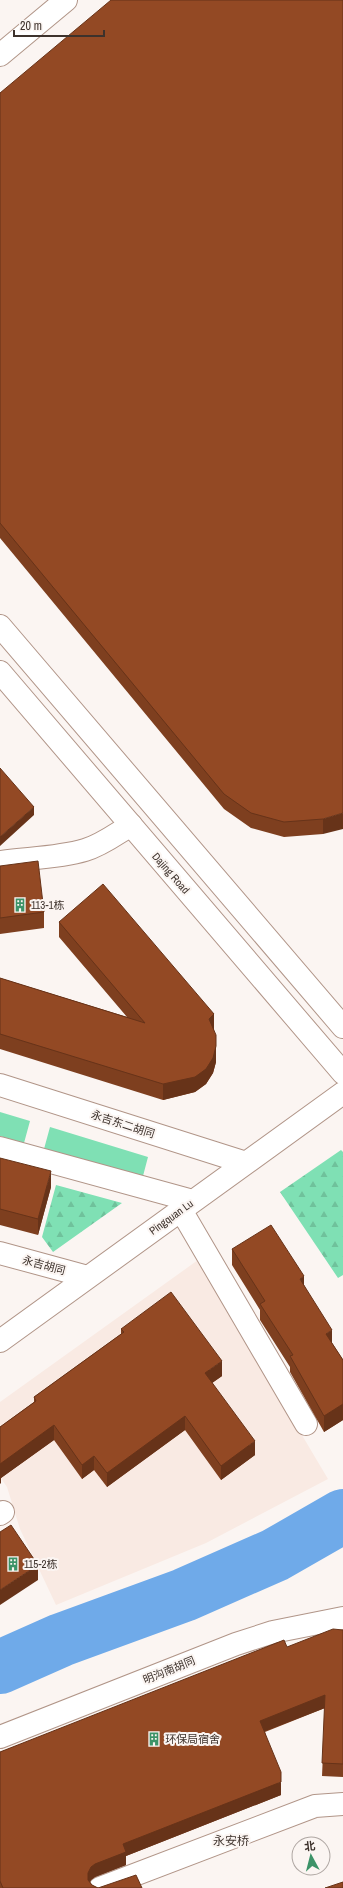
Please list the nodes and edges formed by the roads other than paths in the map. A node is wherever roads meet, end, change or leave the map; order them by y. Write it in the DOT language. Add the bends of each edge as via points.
graph roads {
  1 [pos="66,0"];
  2 [pos="0,55"];
  3 [pos="0,626"];
  4 [pos="0,672"];
  5 [pos="131,825"];
  6 [pos="0,862"];
  7 [pos="343,1027"];
  8 [pos="343,1073"];
  9 [pos="0,1085"];
  10 [pos="343,1093"];
  11 [pos="0,1148"];
  12 [pos="246,1163"];
  13 [pos="187,1206"];
  14 [pos="0,1253"];
  15 [pos="88,1277"];
  16 [pos="0,1341"];
  17 [pos="306,1424"];
  18 [pos="343,1618"];
  19 [pos="0,1737"];
  20 [pos="343,1804"];
  21 [pos="100,1888"];
  1 -- 2 [label="street"];
  3 -- 7 [label="street"];
  4 -- 5 [label="street, Dajing Road"];
  5 -- 6 [label="street" via="103,843 86,850"];
  5 -- 8 [label="street, Dajing Road"];
  9 -- 12 [label="street, 永吉东二胡同"];
  10 -- 12 [label="street, Pingquan Lu"];
  11 -- 13 [label="street"];
  12 -- 13 [label="street, Pingquan Lu"];
  13 -- 15 [label="street, Pingquan Lu"];
  13 -- 17 [label="street"];
  14 -- 15 [label="street, 永吉胡同"];
  15 -- 16 [label="street, Pingquan Lu"];
  18 -- 19 [label="street, 明沟南胡同" via="273,1632 236,1644"];
  20 -- 21 [label="street" via="315,1806"];
}
